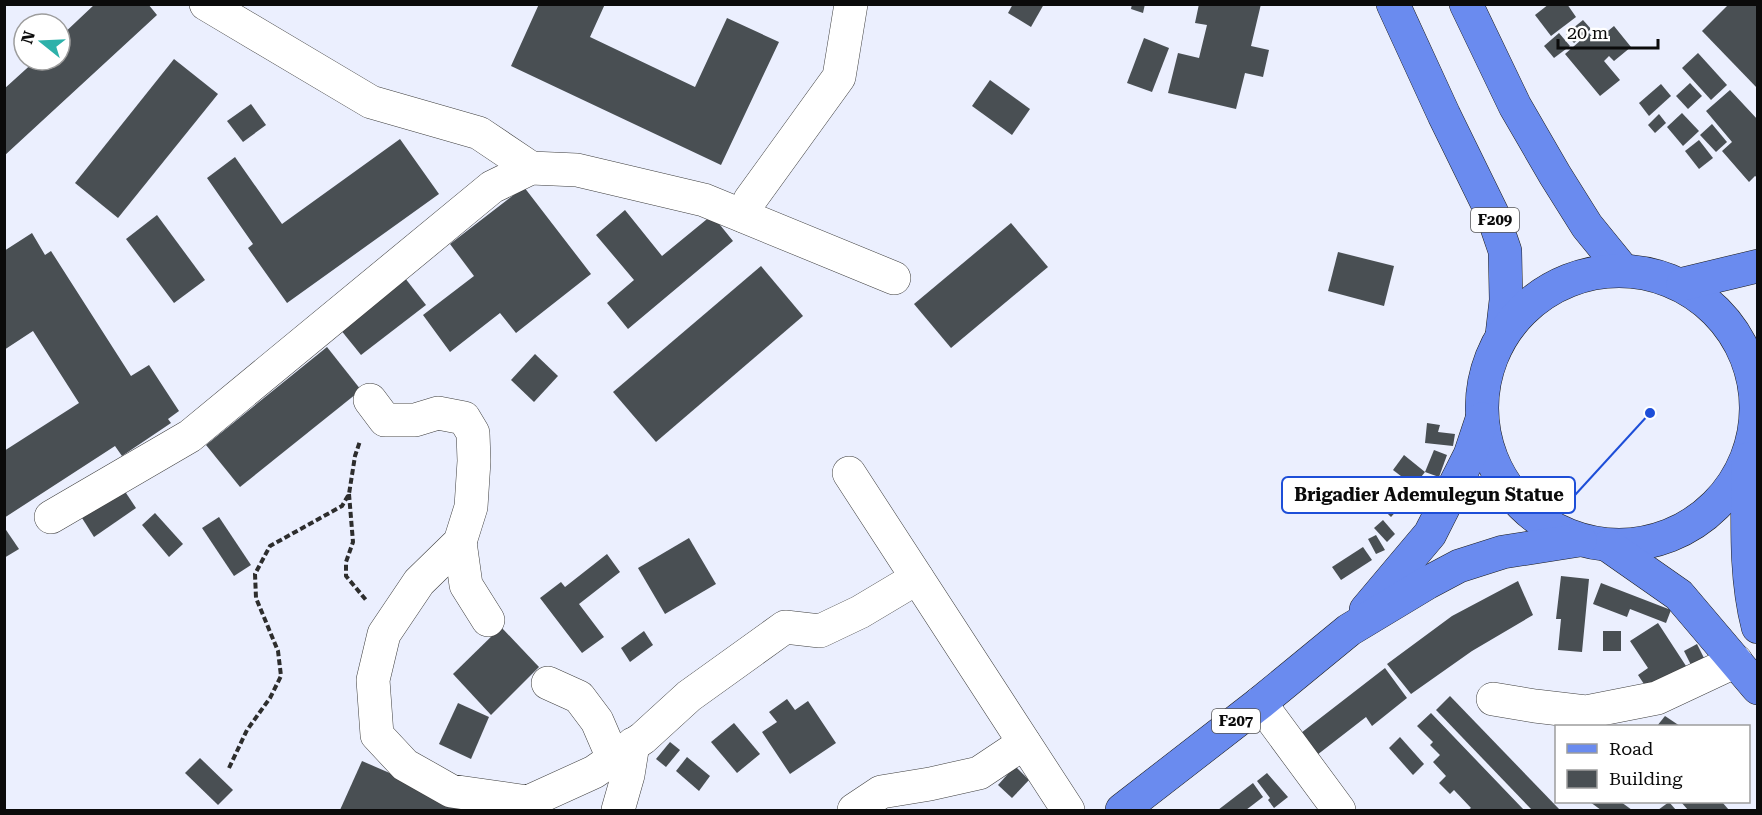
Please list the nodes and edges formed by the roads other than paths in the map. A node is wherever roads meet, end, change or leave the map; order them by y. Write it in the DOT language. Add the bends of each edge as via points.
graph roads {
  1 [pos="206,4"];
  2 [pos="851,4"];
  3 [pos="1394,4"];
  4 [pos="1466,4"];
  5 [pos="531,168"];
  6 [pos="744,216"];
  7 [pos="1758,266"];
  8 [pos="1622,269"];
  9 [pos="894,278"];
  10 [pos="1683,284"];
  11 [pos="1502,335"];
  12 [pos="1756,385"];
  13 [pos="370,400"];
  14 [pos="1482,418"];
  15 [pos="1748,457"];
  16 [pos="849,473"];
  17 [pos="51,517"];
  18 [pos="460,542"];
  19 [pos="1594,543"];
  20 [pos="916,578"];
  21 [pos="488,620"];
  22 [pos="1758,627"];
  23 [pos="1349,630"];
  24 [pos="1736,662"];
  25 [pos="548,683"];
  26 [pos="1758,688"];
  27 [pos="1493,699"];
  28 [pos="1260,703"];
  29 [pos="1024,743"];
  30 [pos="623,751"];
  31 [pos="618,810"];
  32 [pos="854,810"];
  33 [pos="1068,810"];
  34 [pos="1122,810"];
  35 [pos="1339,810"];
  1 -- 5 [label="street" via="371,102 478,133"];
  2 -- 6 [label="street" via="839,77 750,200"];
  3 -- 11 [label="main road, F209" via="1492,213 1505,251"];
  4 -- 8 [label="main road" via="1515,106 1587,226"];
  5 -- 6 [label="street" via="577,170 704,200"];
  5 -- 17 [label="street" via="492,187 190,436"];
  6 -- 9 [label="street"];
  7 -- 10 [label="main road"];
  8 -- 10 [label="main road, F209"];
  8 -- 11 [label="main road, F209" via="1587,273 1553,286 1524,307"];
  10 -- 12 [label="main road, F209" via="1717,309 1742,344"];
  11 -- 14 [label="main road, F209" via="1487,377"];
  12 -- 15 [label="main road, F209" via="1756,422"];
  13 -- 18 [label="street" via="385,420 415,420 438,413 464,418 473,433 474,461 471,507"];
  14 -- 19 [label="main road, F209" via="1488,451 1502,482 1523,507 1550,527"];
  14 -- 23 [label="main road, F207" via="1470,455 1430,534"];
  15 -- 19 [label="main road, F209" via="1726,495 1693,525 1652,542"];
  15 -- 22 [label="main road, F209" via="1748,540"];
  16 -- 20 [label="street"];
  18 -- 21 [label="street" via="466,585"];
  18 -- 30 [label="street" via="419,582 384,633 373,680 377,735 405,765 451,791 528,802 594,772"];
  19 -- 23 [label="main road, F207" via="1503,552 1459,566"];
  19 -- 24 [label="main road, F209" via="1679,595"];
  20 -- 29 [label="street"];
  20 -- 30 [label="street" via="820,631 785,627"];
  23 -- 28 [label="main road, F207"];
  24 -- 26 [label="main road, F209"];
  24 -- 27 [label="street" via="1657,698 1586,712"];
  25 -- 30 [label="street" via="579,697"];
  28 -- 34 [label="main road, F207"];
  28 -- 35 [label="street"];
  29 -- 32 [label="street" via="979,773 881,792"];
  29 -- 33 [label="street"];
  30 -- 31 [label="street" via="628,775"];
}
